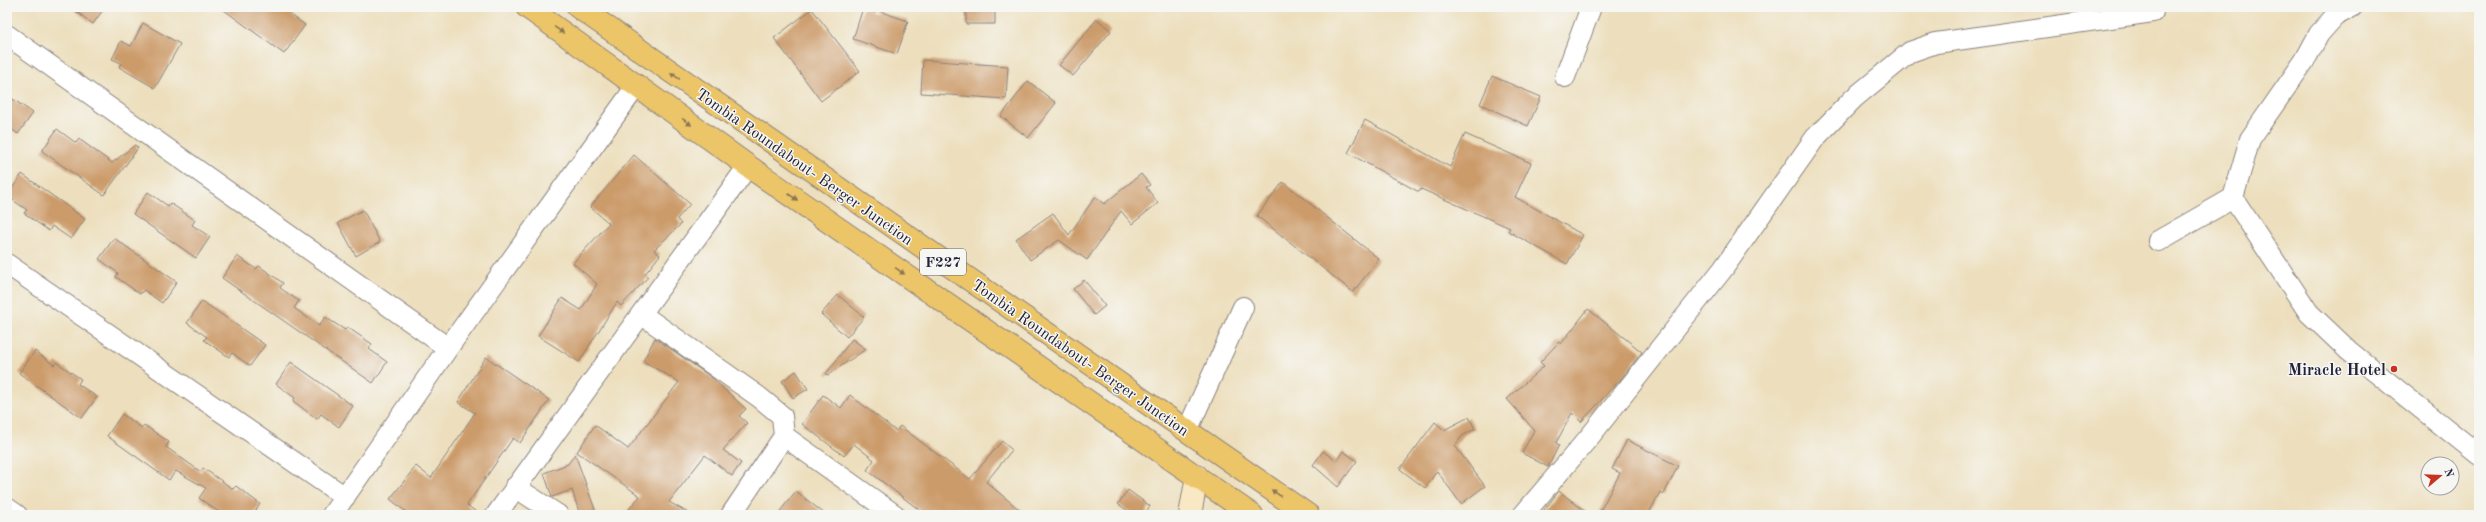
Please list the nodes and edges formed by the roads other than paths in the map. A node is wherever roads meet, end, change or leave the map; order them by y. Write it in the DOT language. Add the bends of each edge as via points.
graph roads {
  1 [pos="527,7"];
  2 [pos="578,7"];
  3 [pos="1591,7"];
  4 [pos="2352,7"];
  5 [pos="2153,12"];
  6 [pos="7,35"];
  7 [pos="1565,77"];
  8 [pos="637,85"];
  9 [pos="748,166"];
  10 [pos="2233,198"];
  11 [pos="2158,241"];
  12 [pos="7,264"];
  13 [pos="1243,307"];
  14 [pos="641,314"];
  15 [pos="448,348"];
  16 [pos="1187,431"];
  17 [pos="784,436"];
  18 [pos="2479,454"];
  19 [pos="1197,476"];
  20 [pos="515,487"];
  21 [pos="345,497"];
  22 [pos="7,508"];
  23 [pos="18,515"];
  24 [pos="332,515"];
  25 [pos="496,515"];
  26 [pos="558,515"];
  27 [pos="731,515"];
  28 [pos="895,515"];
  29 [pos="1190,515"];
  30 [pos="1252,515"];
  31 [pos="1308,515"];
  32 [pos="1523,515"];
  1 -- 8 [label="main road, Tombia Roundabout- Berger Junction / F227, one-way"];
  16 -- 2 [label="main road, Tombia Roundabout- Berger Junction / F227, one-way"];
  3 -- 7 [label="street"];
  4 -- 10 [label="street" via="2335,16 2319,34 2250,139"];
  5 -- 32 [label="street" via="1936,43 1910,52 1854,98 1815,138 1723,269 1591,435"];
  6 -- 15 [label="street"];
  8 -- 9 [label="main road, Tombia Roundabout- Berger Junction / F227, one-way"];
  8 -- 15 [label="street"];
  9 -- 14 [label="street"];
  9 -- 19 [label="main road, Tombia Roundabout- Berger Junction / F227, one-way"];
  10 -- 11 [label="street"];
  10 -- 18 [label="street" via="2309,313 2349,351"];
  12 -- 21 [label="street"];
  13 -- 16 [label="street"];
  14 -- 17 [label="street" via="782,416"];
  14 -- 20 [label="street"];
  15 -- 21 [label="street"];
  31 -- 16 [label="main road, Tombia Roundabout- Berger Junction / F227, one-way"];
  17 -- 27 [label="street"];
  17 -- 28 [label="street"];
  19 -- 29 [label="street"];
  19 -- 30 [label="main road, Tombia Roundabout- Berger Junction / F227"];
  20 -- 25 [label="street"];
  20 -- 26 [label="street"];
  21 -- 24 [label="street"];
  22 -- 23 [label="street"];
}
